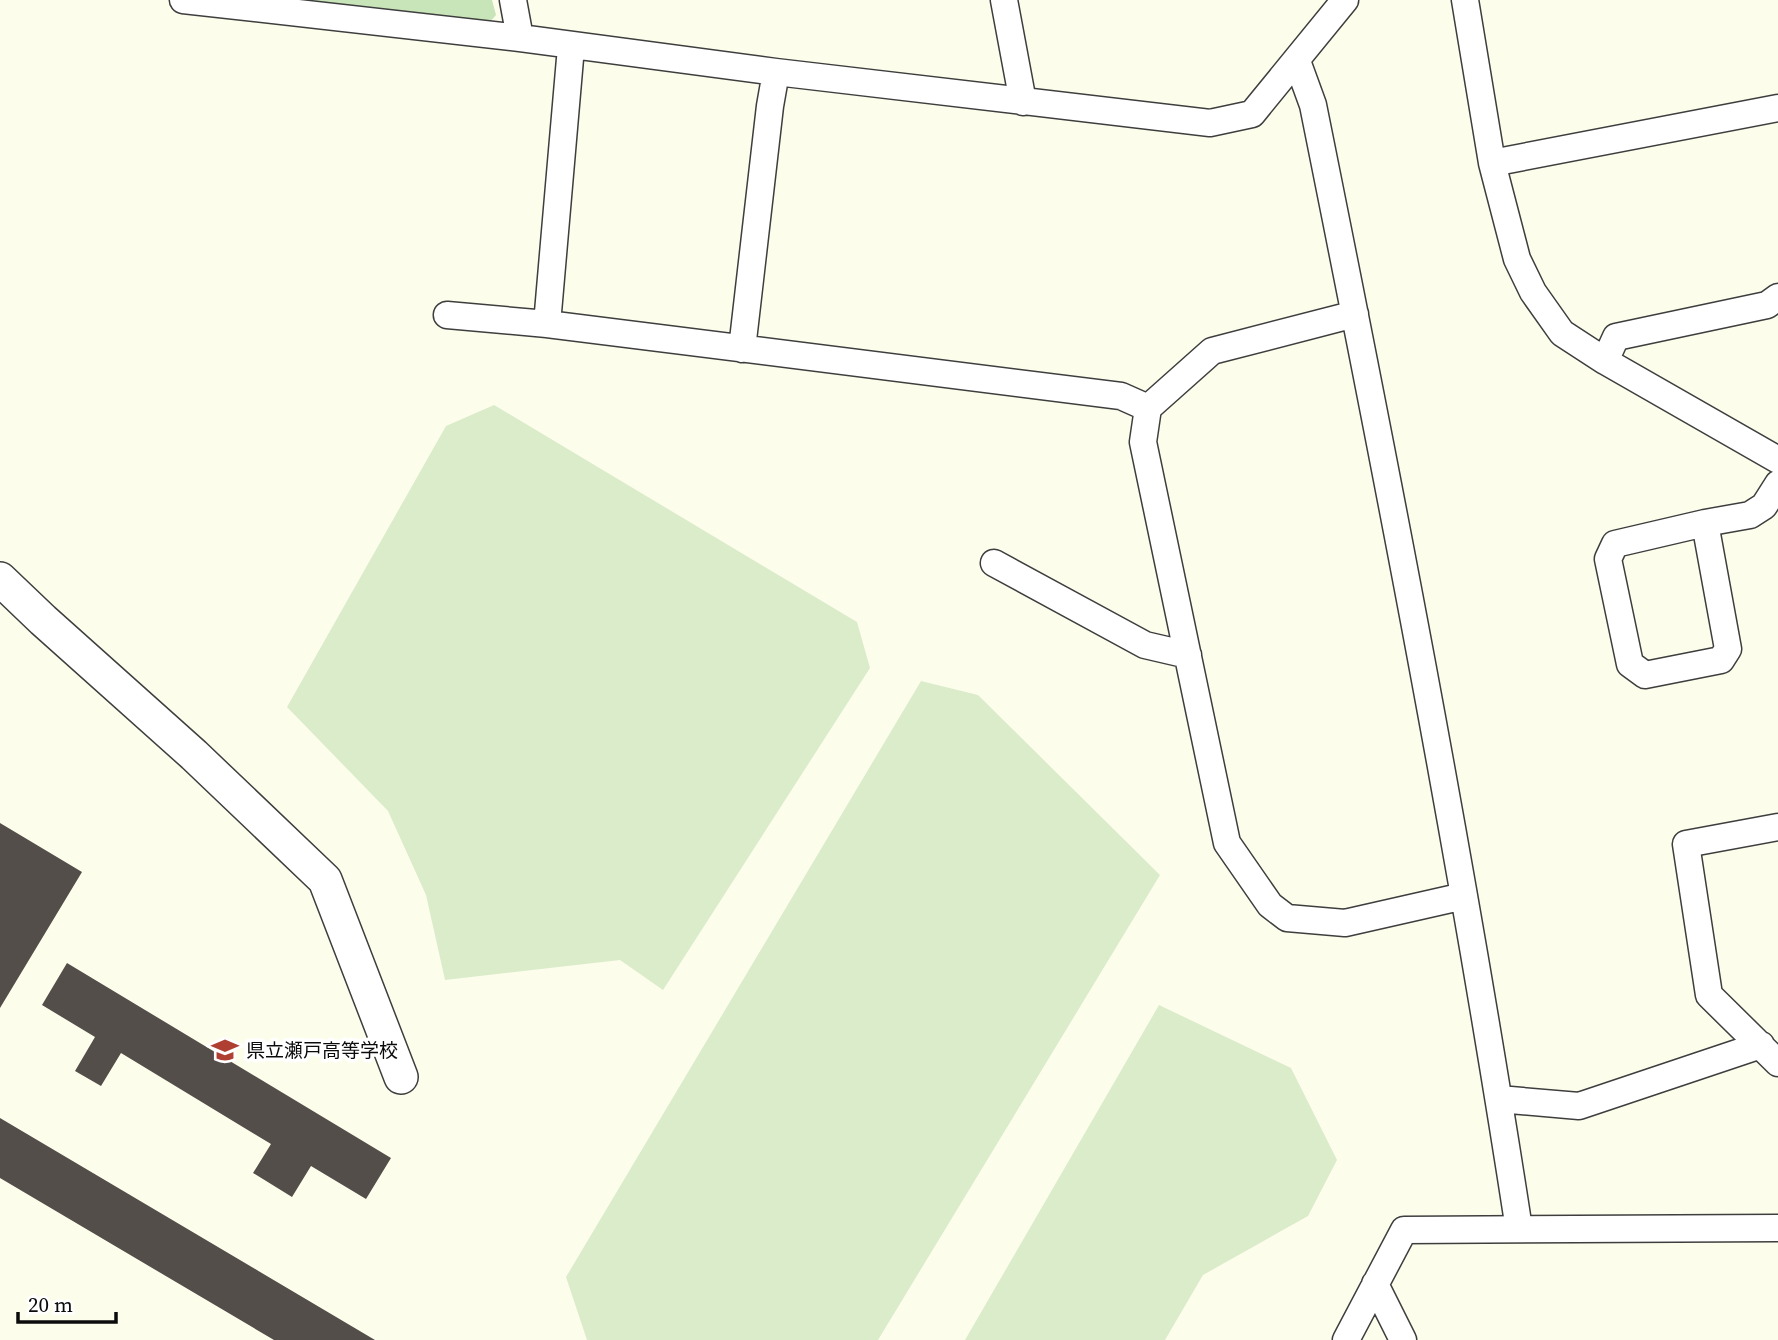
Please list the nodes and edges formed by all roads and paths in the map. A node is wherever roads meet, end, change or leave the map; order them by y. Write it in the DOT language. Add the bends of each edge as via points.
graph roads {
  1 [pos="183,0"];
  2 [pos="513,0"];
  3 [pos="1004,0"];
  4 [pos="1345,0"];
  5 [pos="1465,0"];
  6 [pos="520,38"];
  7 [pos="571,47"];
  8 [pos="1297,61"];
  9 [pos="776,72"];
  10 [pos="1023,102"];
  11 [pos="1778,108"];
  12 [pos="1492,163"];
  13 [pos="1778,297"];
  14 [pos="1355,314"];
  15 [pos="447,315"];
  16 [pos="547,324"];
  17 [pos="743,349"];
  18 [pos="1605,361"];
  19 [pos="1148,408"];
  20 [pos="1778,460"];
  21 [pos="1778,484"];
  22 [pos="1705,523"];
  23 [pos="995,562"];
  24 [pos="0,579"];
  25 [pos="1188,655"];
  26 [pos="1778,827"];
  27 [pos="1464,896"];
  28 [pos="1773,1057"];
  29 [pos="401,1077"];
  30 [pos="1499,1098"];
  31 [pos="1778,1228"];
  32 [pos="1519,1229"];
  33 [pos="1376,1284"];
  34 [pos="1346,1340"];
  35 [pos="1403,1340"];
  1 -- 6 [label="street"];
  2 -- 6 [label="street"];
  3 -- 10 [label="street"];
  4 -- 8 [label="street"];
  5 -- 12 [label="street"];
  6 -- 7 [label="street"];
  7 -- 9 [label="street"];
  7 -- 16 [label="street"];
  8 -- 10 [label="street" via="1252,114 1210,122"];
  8 -- 14 [label="street" via="1313,105"];
  9 -- 10 [label="street"];
  9 -- 17 [label="street"];
  11 -- 12 [label="street"];
  12 -- 18 [label="street" via="1517,259 1533,292 1562,333"];
  13 -- 18 [label="street" via="1767,305 1616,337"];
  14 -- 19 [label="street" via="1212,351"];
  14 -- 27 [label="street"];
  15 -- 16 [label="street"];
  16 -- 17 [label="street"];
  17 -- 19 [label="street" via="1121,396"];
  18 -- 20 [label="street"];
  19 -- 25 [label="street" via="1143,442"];
  21 -- 22 [label="street" via="1764,506 1750,515"];
  22 -- 22 [label="street" via="1615,544 1608,559 1630,664 1645,675 1721,660 1728,649"];
  23 -- 25 [label="street" via="1145,645"];
  24 -- 29 [label="street" via="325,880"];
  25 -- 27 [label="street" via="1227,843 1270,905 1287,918 1345,923"];
  26 -- 28 [label="street" via="1686,844 1709,995"];
  27 -- 30 [label="street"];
  28 -- 30 [label="street" via="1579,1106"];
  30 -- 32 [label="street"];
  31 -- 32 [label="street"];
  32 -- 33 [label="street" via="1404,1230"];
  33 -- 34 [label="street"];
  33 -- 35 [label="street"];
}
